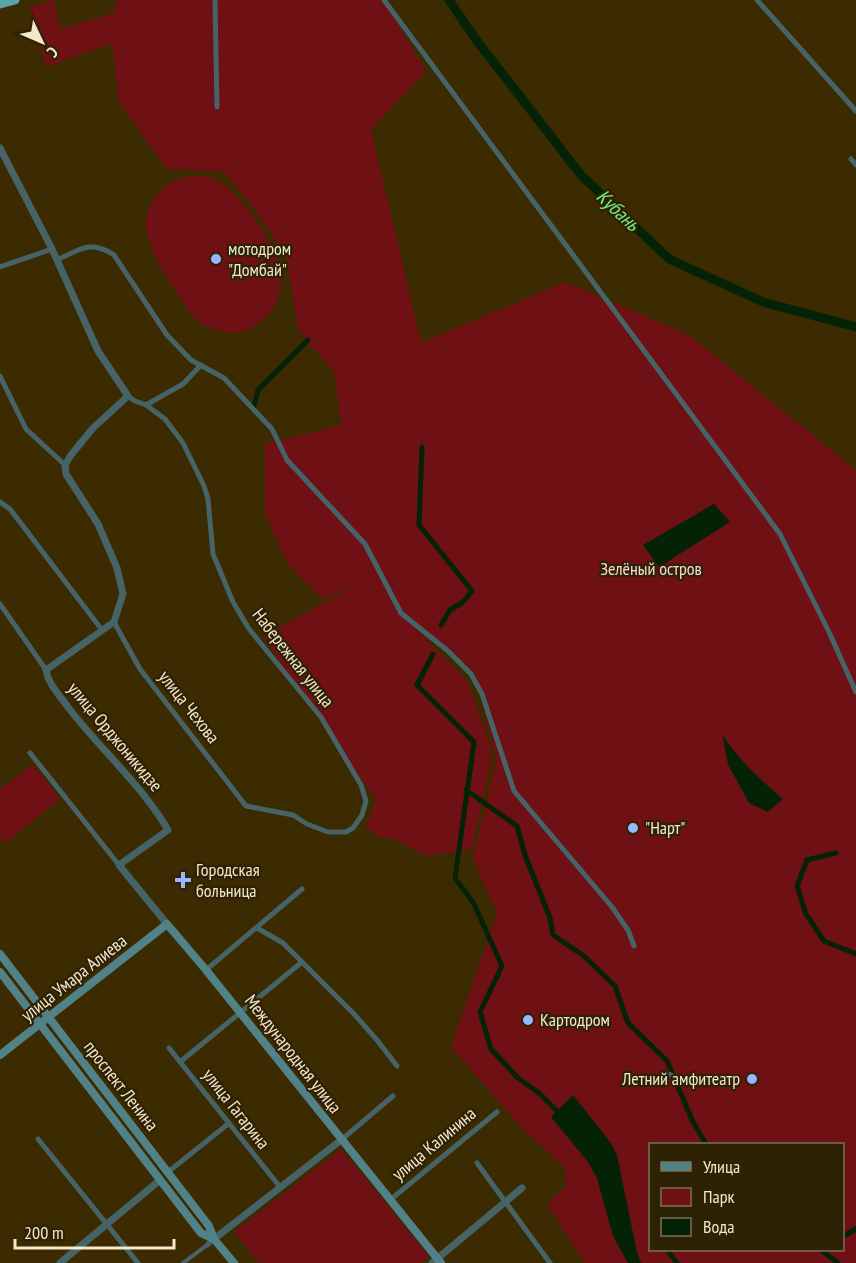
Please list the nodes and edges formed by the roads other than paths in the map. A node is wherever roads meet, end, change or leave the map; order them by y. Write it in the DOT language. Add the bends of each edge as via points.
graph roads {
  1 [pos="15,0"];
  2 [pos="214,0"];
  3 [pos="384,0"];
  4 [pos="757,0"];
  5 [pos="0,4"];
  6 [pos="217,107"];
  7 [pos="856,111"];
  8 [pos="0,148"];
  9 [pos="850,159"];
  10 [pos="856,165"];
  11 [pos="52,249"];
  12 [pos="57,260"];
  13 [pos="0,267"];
  14 [pos="201,365"];
  15 [pos="0,376"];
  16 [pos="128,396"];
  17 [pos="146,405"];
  18 [pos="66,465"];
  19 [pos="0,502"];
  20 [pos="0,604"];
  21 [pos="114,622"];
  22 [pos="102,630"];
  23 [pos="46,670"];
  24 [pos="856,692"];
  25 [pos="30,753"];
  26 [pos="246,806"];
  27 [pos="119,866"];
  28 [pos="302,889"];
  29 [pos="167,924"];
  30 [pos="257,928"];
  31 [pos="634,946"];
  32 [pos="0,954"];
  33 [pos="302,962"];
  34 [pos="206,970"];
  35 [pos="0,972"];
  36 [pos="240,1012"];
  37 [pos="49,1017"];
  38 [pos="40,1024"];
  39 [pos="169,1048"];
  40 [pos="0,1055"];
  41 [pos="180,1062"];
  42 [pos="398,1066"];
  43 [pos="669,1074"];
  44 [pos="677,1078"];
  45 [pos="393,1096"];
  46 [pos="497,1112"];
  47 [pos="228,1124"];
  48 [pos="38,1139"];
  49 [pos="341,1140"];
  50 [pos="477,1163"];
  51 [pos="168,1172"];
  52 [pos="160,1180"];
  53 [pos="280,1187"];
  54 [pos="522,1188"];
  55 [pos="390,1200"];
  56 [pos="505,1202"];
  57 [pos="107,1225"];
  58 [pos="214,1239"];
  59 [pos="207,1245"];
  60 [pos="437,1262"];
  61 [pos="60,1263"];
  62 [pos="138,1263"];
  63 [pos="183,1263"];
  64 [pos="234,1263"];
  65 [pos="550,1263"];
  1 -- 5 [label="highway"];
  2 -- 6 [label="street"];
  3 -- 24 [label="street" via="780,534"];
  4 -- 7 [label="street"];
  8 -- 11 [label="street, Набережная улица"];
  9 -- 10 [label="street"];
  11 -- 12 [label="street, Набережная улица"];
  11 -- 13 [label="street"];
  12 -- 14 [label="street" via="96,246 114,255 167,335 179,350"];
  12 -- 16 [label="street, Набережная улица" via="98,351"];
  14 -- 17 [label="street" via="183,384"];
  14 -- 31 [label="street" via="224,378 272,429 287,460 365,544 401,613 471,674 482,694 514,791 612,906"];
  15 -- 18 [label="street" via="27,429"];
  16 -- 17 [label="street, Набережная улица"];
  16 -- 18 [label="street" via="93,429"];
  17 -- 26 [label="street, Набережная улица" via="165,419 183,443 204,486 213,554 238,611 321,717 361,785 366,801 362,815 346,832 328,832 293,815"];
  18 -- 21 [label="street" via="66,474 98,524 117,568 123,594"];
  19 -- 22 [label="street" via="10,509"];
  20 -- 23 [label="street, улица Орджоникидзе"];
  21 -- 22 [label="street"];
  21 -- 26 [label="street, улица Чехова" via="140,669"];
  22 -- 23 [label="street"];
  23 -- 27 [label="street, улица Орджоникидзе" via="48,680 72,712 156,809 168,830"];
  25 -- 27 [label="street, Международная улица"];
  27 -- 29 [label="street, Международная улица"];
  28 -- 30 [label="street"];
  29 -- 34 [label="main road, Международная улица"];
  29 -- 37 [label="main road, улица Умара Алиева"];
  30 -- 33 [label="street" via="283,943"];
  30 -- 34 [label="street"];
  32 -- 37 [label="main road, проспект Ленина"];
  33 -- 36 [label="street"];
  33 -- 42 [label="street"];
  34 -- 36 [label="main road, Международная улица"];
  35 -- 38 [label="main road, проспект Ленина"];
  36 -- 41 [label="street"];
  36 -- 49 [label="main road, Международная улица"];
  37 -- 38 [label="main road, улица Умара Алиева"];
  37 -- 51 [label="main road, проспект Ленина"];
  38 -- 40 [label="main road, улица Умара Алиева"];
  38 -- 52 [label="main road, проспект Ленина"];
  39 -- 41 [label="street, улица Гагарина"];
  41 -- 47 [label="street, улица Гагарина"];
  43 -- 44 [label="street"];
  45 -- 49 [label="street"];
  46 -- 55 [label="street, улица Калинина"];
  47 -- 51 [label="street"];
  47 -- 53 [label="street, улица Гагарина"];
  48 -- 57 [label="street"];
  49 -- 53 [label="street"];
  49 -- 55 [label="main road, Международная улица"];
  50 -- 56 [label="street"];
  51 -- 58 [label="main road, проспект Ленина" via="209,1226"];
  52 -- 57 [label="street"];
  52 -- 58 [label="main road, проспект Ленина" via="201,1233"];
  53 -- 58 [label="street"];
  54 -- 56 [label="street"];
  55 -- 60 [label="main road, Международная улица"];
  56 -- 60 [label="street"];
  56 -- 65 [label="street"];
  57 -- 61 [label="street"];
  57 -- 62 [label="street"];
  58 -- 59 [label="street"];
  58 -- 64 [label="main road, проспект Ленина"];
  59 -- 63 [label="street"];
}
